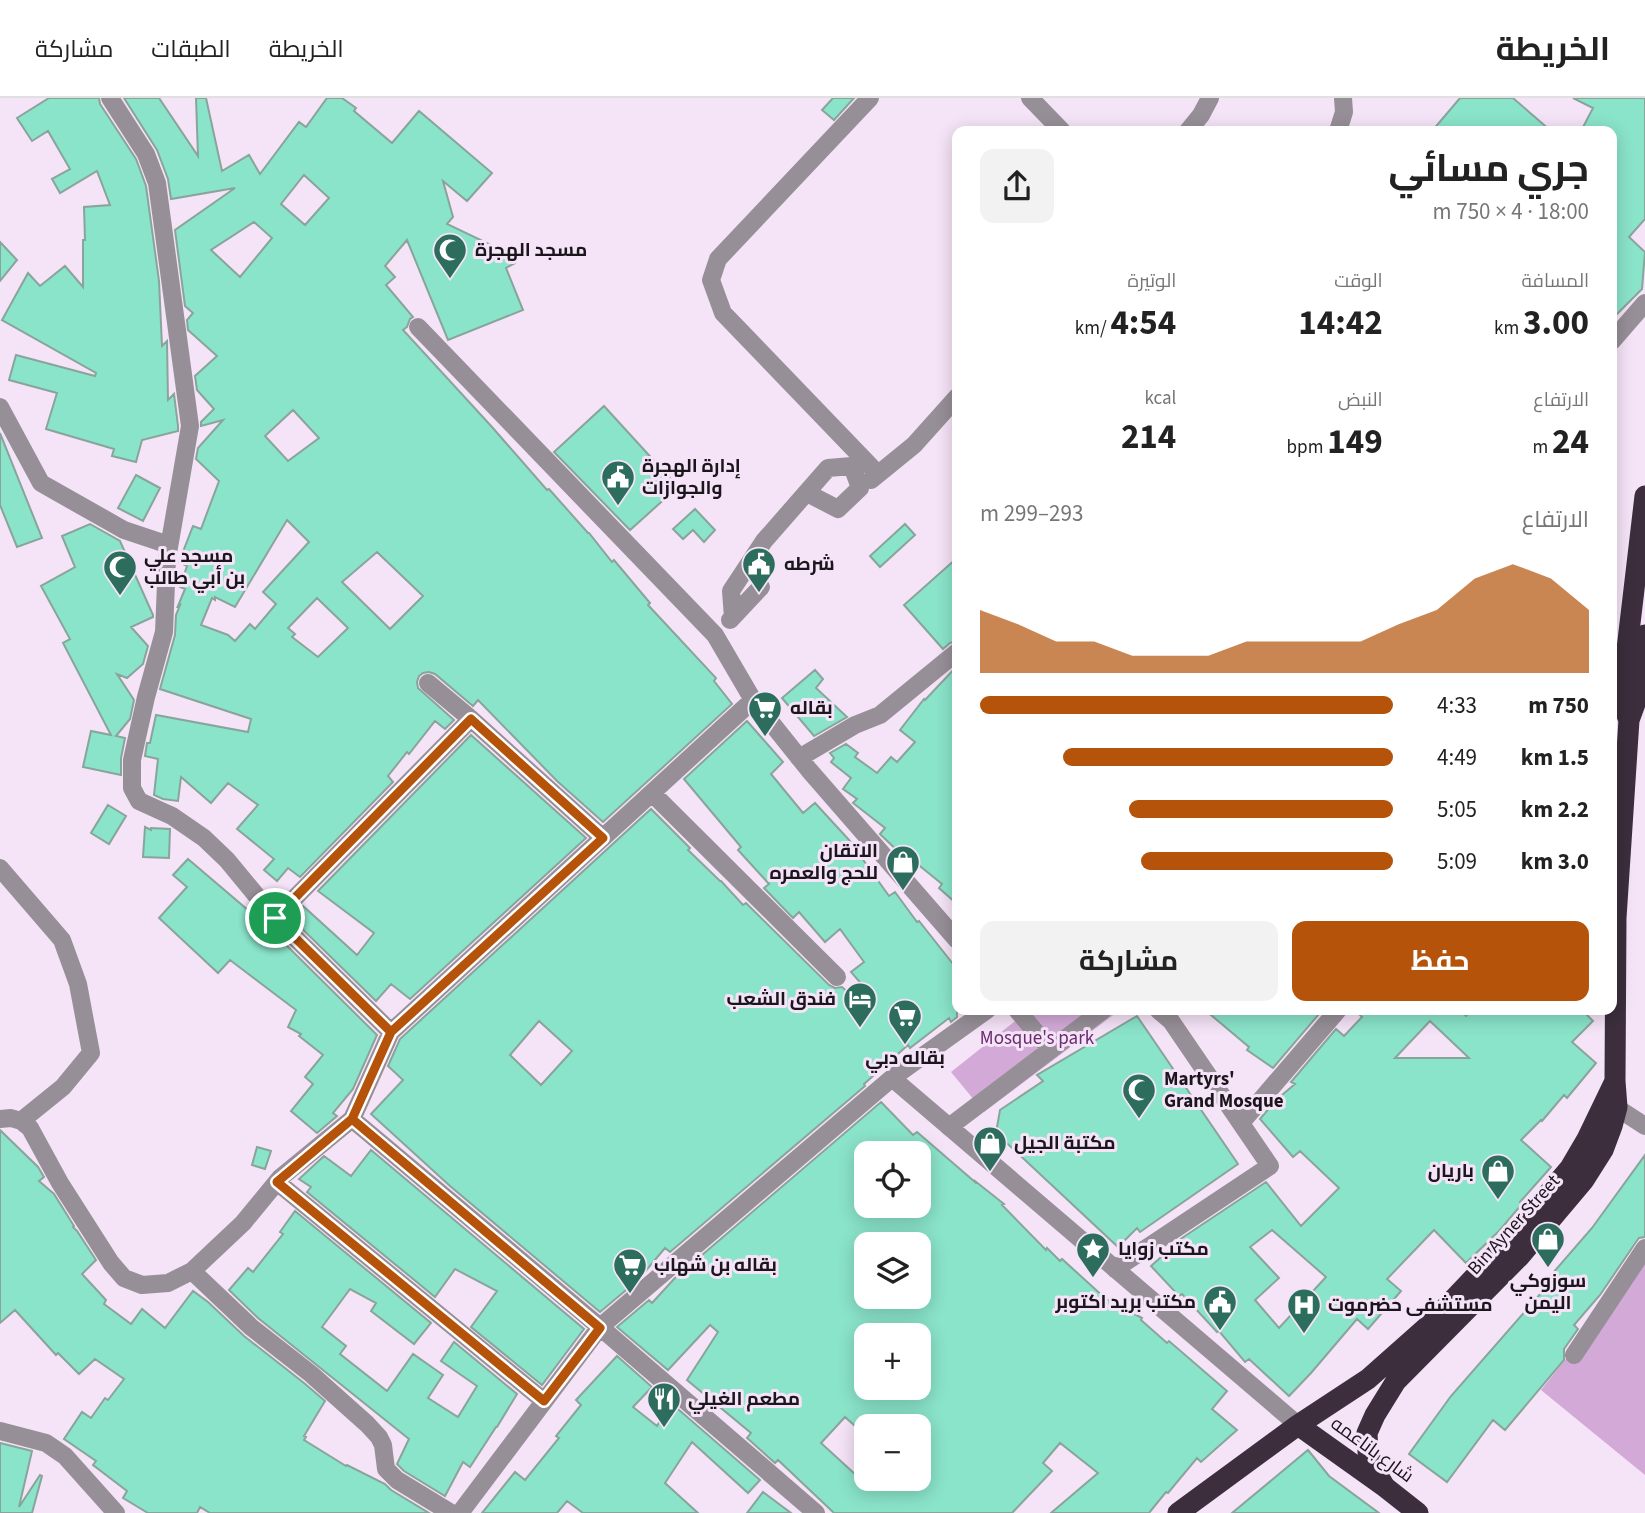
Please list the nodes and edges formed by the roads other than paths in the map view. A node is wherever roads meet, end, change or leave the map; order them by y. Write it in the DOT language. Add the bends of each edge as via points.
graph roads {
  1 [pos="110,98"];
  2 [pos="870,98"];
  3 [pos="1030,98"];
  4 [pos="1210,98"];
  5 [pos="1343,98"];
  6 [pos="1057,126"];
  7 [pos="1192,126"];
  8 [pos="1340,126"];
  9 [pos="1645,303"];
  10 [pos="418,327"];
  11 [pos="1617,335"];
  12 [pos="952,403"];
  13 [pos="0,407"];
  14 [pos="878,474"];
  15 [pos="860,488"];
  16 [pos="807,493"];
  17 [pos="1645,496"];
  18 [pos="169,545"];
  19 [pos="761,587"];
  20 [pos="733,617"];
  21 [pos="715,635"];
  22 [pos="1645,635"];
  23 [pos="952,656"];
  24 [pos="428,682"];
  25 [pos="754,700"];
  26 [pos="471,719"];
  27 [pos="1629,720"];
  28 [pos="799,758"];
  29 [pos="1619,763"];
  30 [pos="653,793"];
  31 [pos="603,838"];
  32 [pos="1617,866"];
  33 [pos="0,868"];
  34 [pos="275,918"];
  35 [pos="952,934"];
  36 [pos="837,977"];
  37 [pos="981,1015"];
  38 [pos="1021,1015"];
  39 [pos="1096,1015"];
  40 [pos="1165,1015"];
  41 [pos="1334,1015"];
  42 [pos="1614,1015"];
  43 [pos="391,1032"];
  44 [pos="1051,1050"];
  45 [pos="892,1079"];
  46 [pos="1612,1096"];
  47 [pos="0,1119"];
  48 [pos="352,1119"];
  49 [pos="21,1121"];
  50 [pos="1241,1123"];
  51 [pos="1645,1126"];
  52 [pos="949,1127"];
  53 [pos="277,1182"];
  54 [pos="1645,1248"];
  55 [pos="1115,1269"];
  56 [pos="192,1271"];
  57 [pos="600,1328"];
  58 [pos="1574,1355"];
  59 [pos="544,1401"];
  60 [pos="1298,1425"];
  61 [pos="0,1431"];
  62 [pos="1385,1487"];
  63 [pos="809,1511"];
  64 [pos="117,1513"];
  65 [pos="451,1513"];
  66 [pos="460,1513"];
  67 [pos="1178,1513"];
  68 [pos="1418,1513"];
  1 -- 18 [label="street" via="146,154 157,183 190,426"];
  2 -- 14 [label="street" via="719,259 711,280 723,313"];
  3 -- 6 [label="street"];
  4 -- 7 [label="street"];
  5 -- 8 [label="street"];
  9 -- 11 [label="street"];
  10 -- 21 [label="street"];
  12 -- 14 [label="street" via="914,445"];
  13 -- 18 [label="street" via="41,483 124,530"];
  14 -- 15 [label="street"];
  15 -- 16 [label="street" via="838,509"];
  15 -- 16 [label="street" via="852,466 828,468"];
  16 -- 20 [label="street" via="764,541 731,591"];
  17 -- 27 [label="highway, Bin Ayner Street" via="1621,700"];
  18 -- 34 [label="street" via="163,632 132,760 132,788 139,801 204,838"];
  19 -- 20 [label="street"];
  20 -- 21 [label="street"];
  21 -- 25 [label="street"];
  22 -- 27 [label="highway, Bin Ayner Street"];
  23 -- 28 [label="street" via="880,715"];
  24 -- 26 [label="street"];
  25 -- 28 [label="street"];
  25 -- 30 [label="street"];
  26 -- 31 [label="street"];
  26 -- 34 [label="street"];
  27 -- 29 [label="highway, Bin Ayner Street"];
  28 -- 35 [label="street"];
  29 -- 32 [label="highway, Bin Ayner Street"];
  30 -- 31 [label="street"];
  30 -- 36 [label="street"];
  31 -- 43 [label="street"];
  33 -- 49 [label="street" via="62,940 78,984 91,1053 63,1087"];
  34 -- 43 [label="street"];
  37 -- 45 [label="street"];
  38 -- 44 [label="street"];
  39 -- 44 [label="street"];
  40 -- 50 [label="street"];
  41 -- 50 [label="street"];
  42 -- 46 [label="highway, Bin Ayner Street"];
  43 -- 48 [label="street"];
  44 -- 52 [label="street"];
  45 -- 52 [label="street"];
  45 -- 57 [label="street"];
  46 -- 51 [label="street"];
  46 -- 60 [label="highway, Bin Ayner Street" via="1570,1168 1439,1315 1368,1379"];
  46 -- 62 [label="highway, Bin Ayner Street" via="1603,1150 1577,1188 1520,1256 1396,1381 1375,1415 1367,1433 1368,1452"];
  47 -- 49 [label="street"];
  48 -- 53 [label="street"];
  48 -- 57 [label="street"];
  49 -- 56 [label="street" via="30,1128 60,1183 124,1278 142,1285 168,1283"];
  50 -- 55 [label="street" via="1270,1166"];
  52 -- 55 [label="street"];
  53 -- 56 [label="street" via="243,1223"];
  53 -- 59 [label="street"];
  54 -- 58 [label="street"];
  55 -- 60 [label="street"];
  56 -- 65 [label="street" via="367,1424 383,1445 386,1469 397,1480"];
  57 -- 59 [label="street"];
  57 -- 63 [label="street"];
  59 -- 66 [label="street"];
  60 -- 62 [label="highway, شارع باناعمه"];
  60 -- 67 [label="highway, Bin Ayner Street"];
  61 -- 64 [label="street" via="46,1443 65,1456"];
  62 -- 68 [label="highway, شارع باناعمه"];
}
